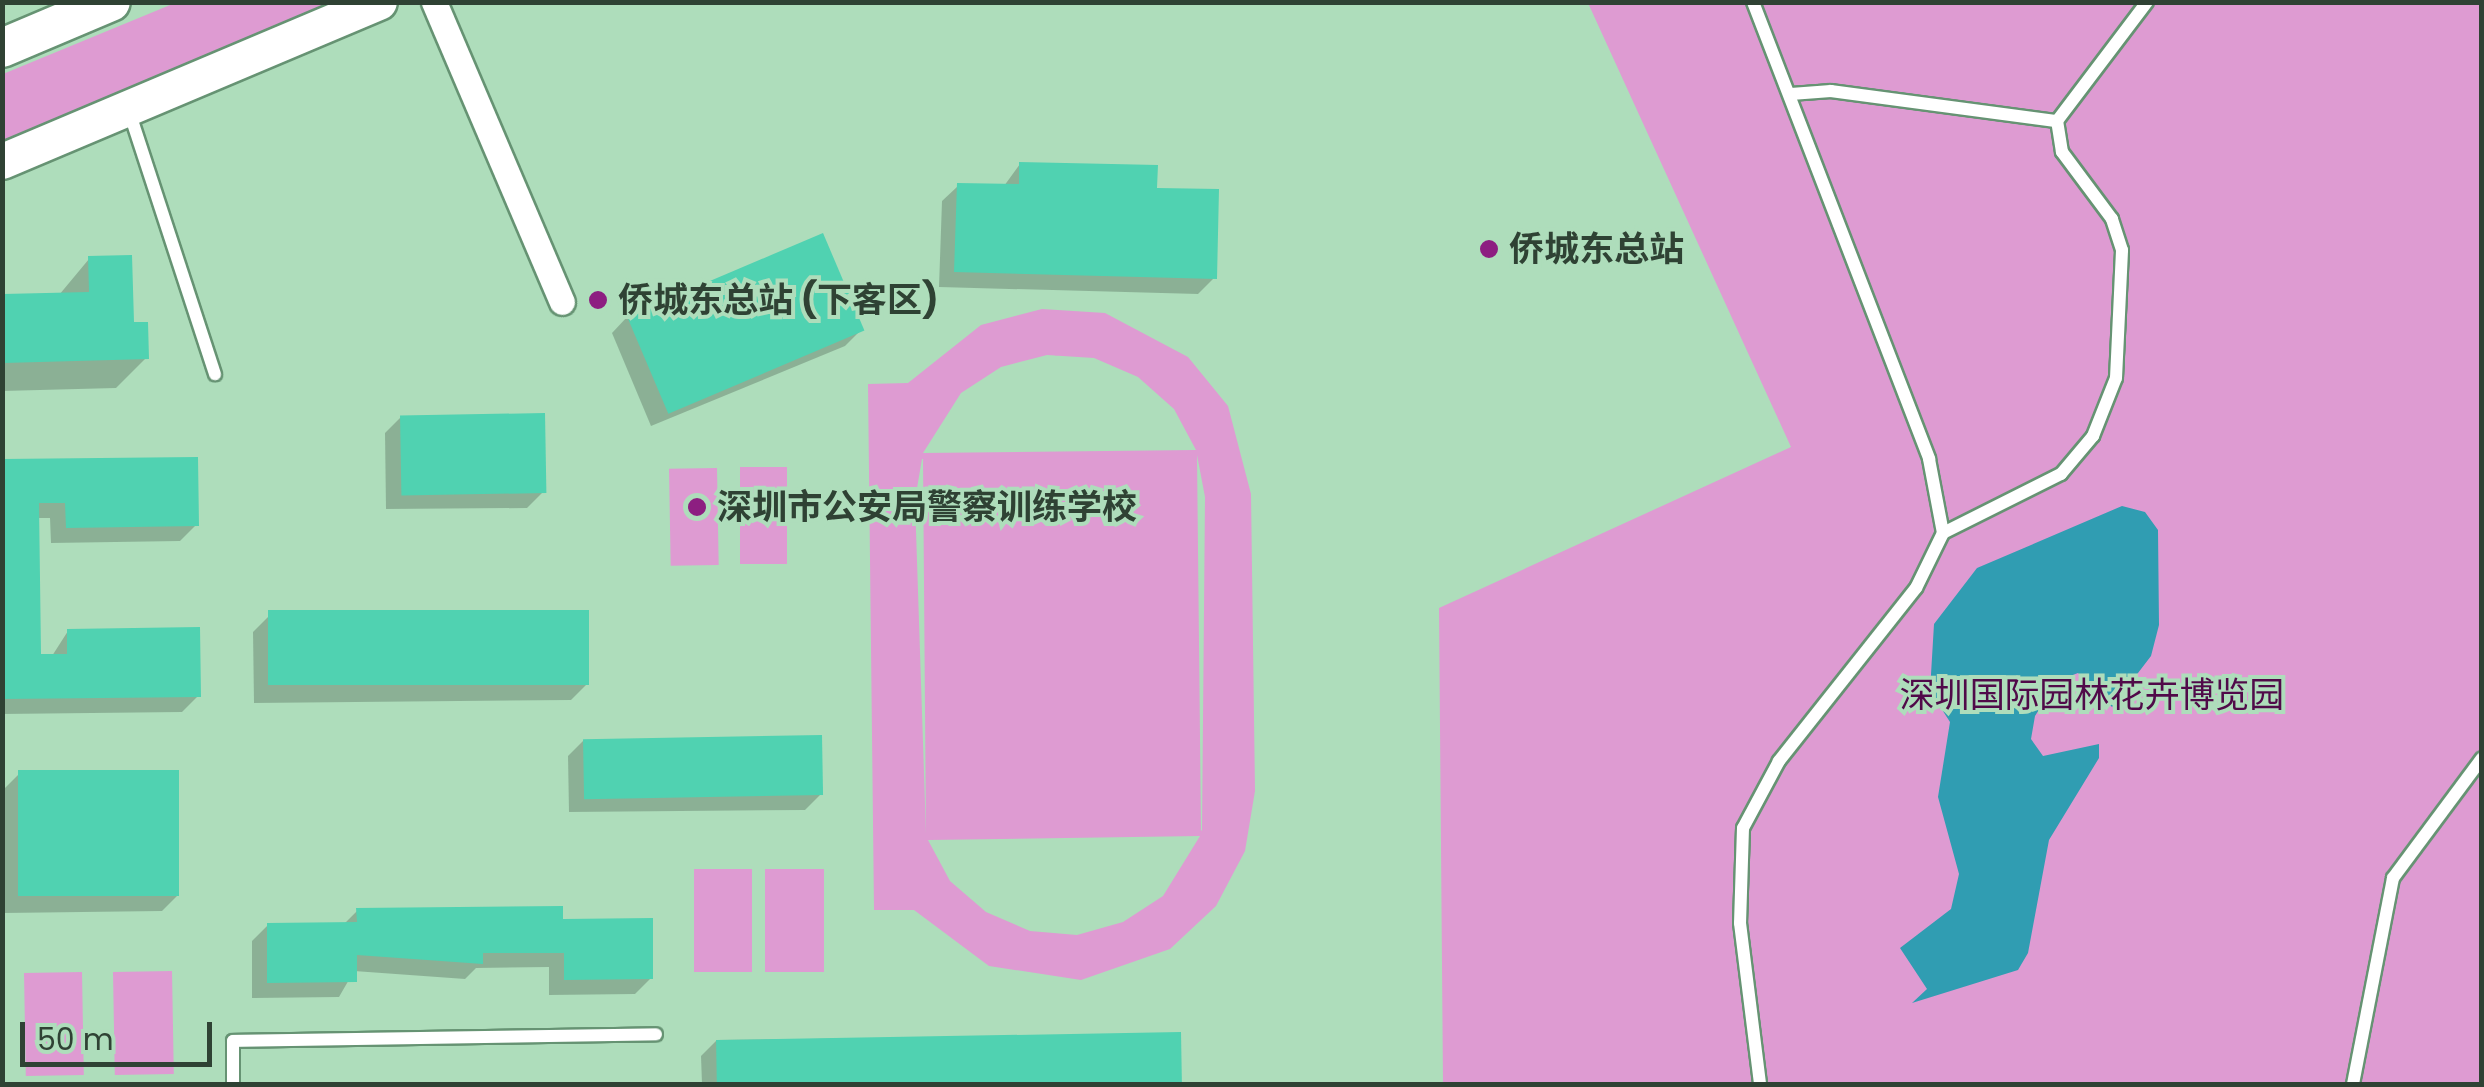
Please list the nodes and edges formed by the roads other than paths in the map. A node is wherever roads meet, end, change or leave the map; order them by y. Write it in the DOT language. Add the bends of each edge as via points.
graph roads {
  1 [pos="111,2"];
  2 [pos="379,2"];
  3 [pos="434,2"];
  4 [pos="1753,2"];
  5 [pos="2147,2"];
  6 [pos="2,48"];
  7 [pos="1791,94"];
  8 [pos="128,108"];
  9 [pos="2057,120"];
  10 [pos="2,161"];
  11 [pos="562,302"];
  12 [pos="215,374"];
  13 [pos="1943,533"];
  14 [pos="2482,758"];
  15 [pos="656,1034"];
  16 [pos="233,1084"];
  17 [pos="1760,1084"];
  18 [pos="2354,1084"];
  1 -- 6 [label="main road"];
  2 -- 8 [label="main road"];
  3 -- 11 [label="street"];
  4 -- 7 [label="lane"];
  5 -- 9 [label="lane"];
  7 -- 9 [label="lane" via="1831,91"];
  7 -- 13 [label="lane" via="1929,459"];
  8 -- 10 [label="main road"];
  8 -- 12 [label="lane"];
  9 -- 13 [label="lane" via="2062,152 2112,219 2122,250 2116,378 2092,436 2061,474"];
  13 -- 17 [label="lane" via="1916,588 1779,761 1742,828 1740,923"];
  14 -- 18 [label="lane" via="2393,878"];
  15 -- 16 [label="lane" via="232,1041"];
}
